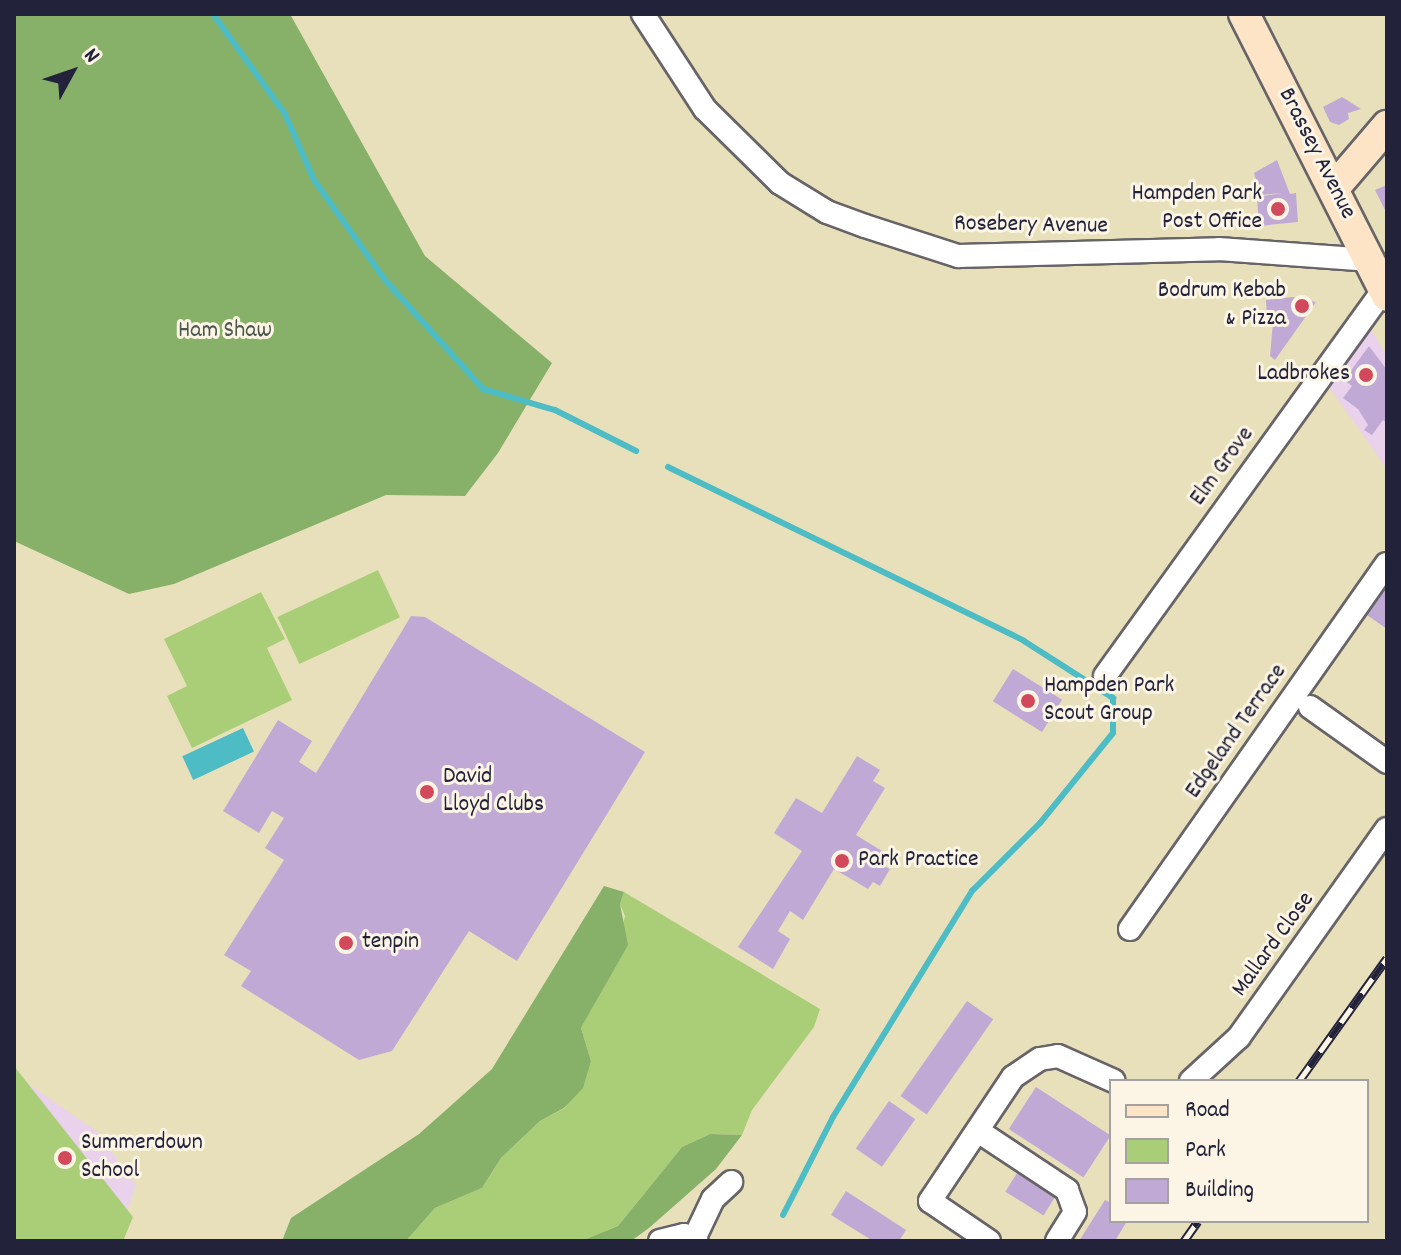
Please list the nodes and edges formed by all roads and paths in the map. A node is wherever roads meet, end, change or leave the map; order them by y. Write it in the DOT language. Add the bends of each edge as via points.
graph roads {
  1 [pos="643,14"];
  2 [pos="1244,14"];
  3 [pos="1387,126"];
  4 [pos="1334,188"];
  5 [pos="1370,260"];
  6 [pos="1385,292"];
  7 [pos="1387,564"];
  8 [pos="1105,676"];
  9 [pos="1310,707"];
  10 [pos="1387,762"];
  11 [pos="1387,829"];
  12 [pos="1130,929"];
  13 [pos="1110,1079"];
  14 [pos="1193,1079"];
  15 [pos="978,1131"];
  16 [pos="731,1182"];
  17 [pos="695,1240"];
  18 [pos="660,1241"];
  19 [pos="989,1241"];
  20 [pos="1057,1241"];
  1 -- 5 [label="street, Rosebery Avenue" via="705,109 780,183 827,212 865,226 958,256 1219,249"];
  2 -- 4 [label="street, Brassey Avenue"];
  3 -- 4 [label="street"];
  4 -- 5 [label="street, Brassey Avenue"];
  5 -- 6 [label="street, Brassey Avenue"];
  6 -- 8 [label="street, Elm Grove"];
  7 -- 12 [label="street, Edgeland Terrace"];
  9 -- 10 [label="street"];
  11 -- 14 [label="street, Mallard Close" via="1239,1037"];
  13 -- 15 [label="street" via="1072,1060 1040,1059 1013,1077"];
  15 -- 19 [label="street" via="930,1201"];
  15 -- 20 [label="street" via="1067,1190 1075,1212"];
  16 -- 17 [label="street" via="713,1199"];
  17 -- 18 [label="street" via="673,1236"];
}
